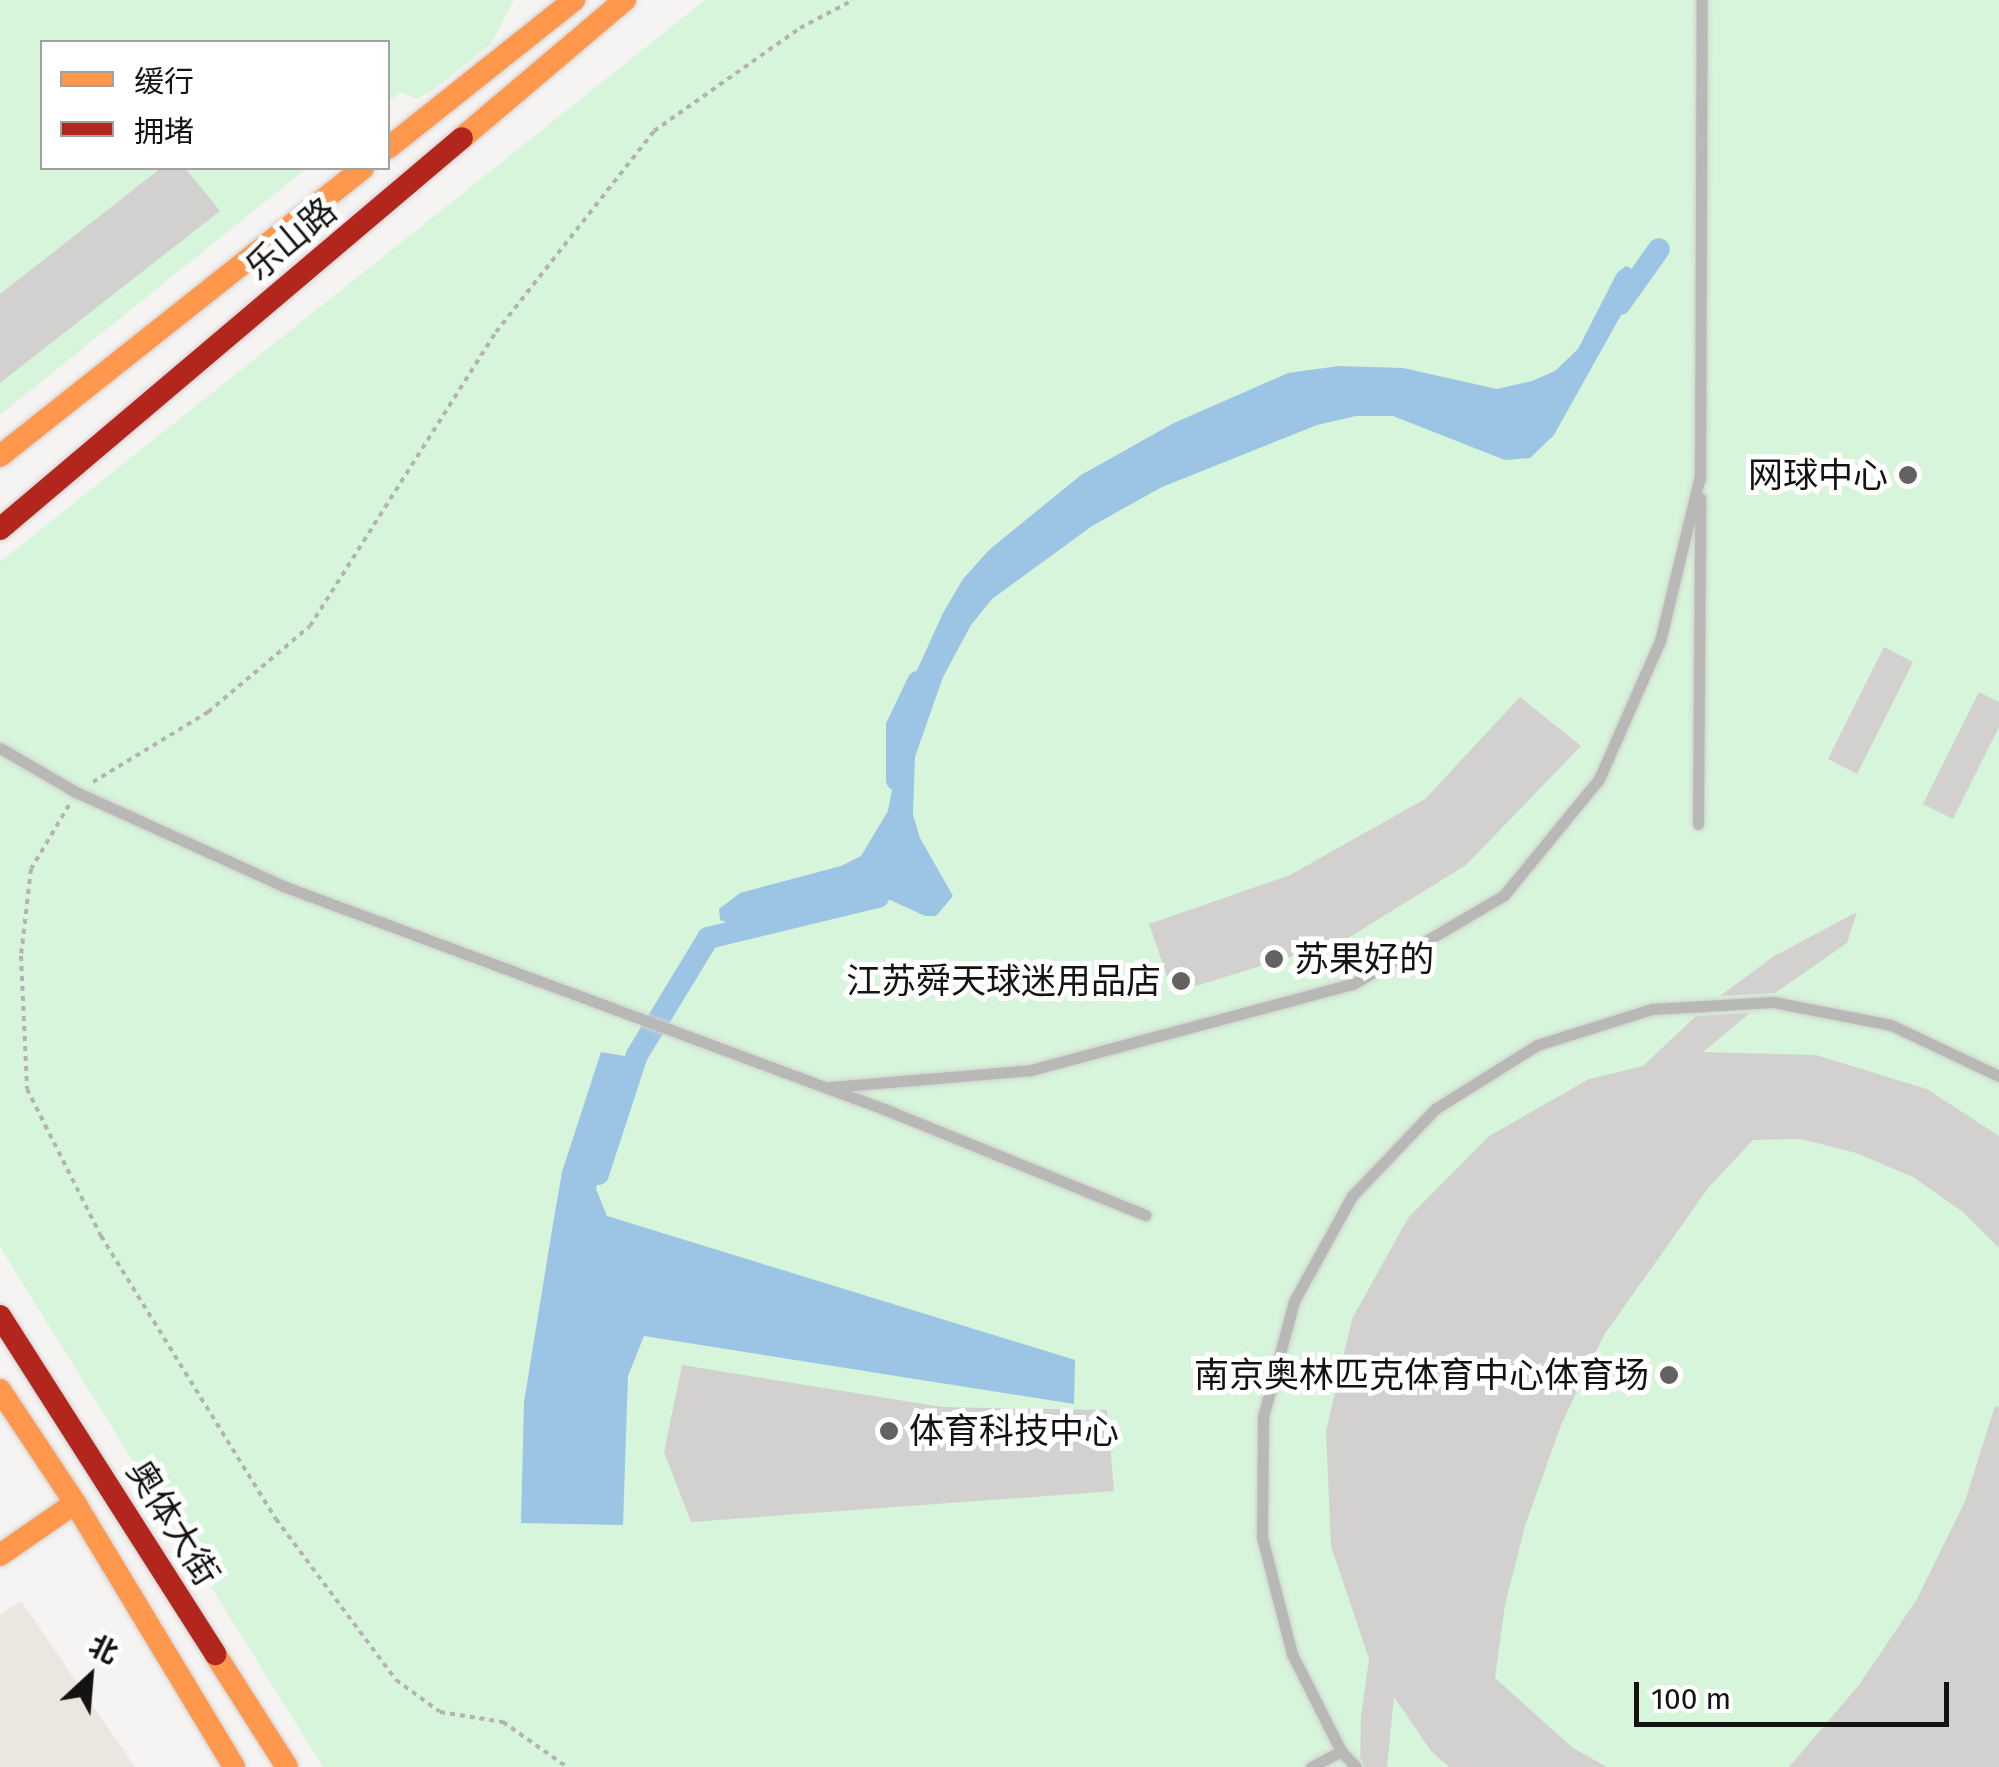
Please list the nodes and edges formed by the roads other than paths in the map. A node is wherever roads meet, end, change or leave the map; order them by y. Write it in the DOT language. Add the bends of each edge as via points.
graph roads {
  1 [pos="574,0"];
  2 [pos="625,0"];
  3 [pos="1702,0"];
  4 [pos="390,146"];
  5 [pos="360,170"];
  6 [pos="0,456"];
  7 [pos="1700,476"];
  8 [pos="0,529"];
  9 [pos="0,748"];
  10 [pos="1698,824"];
  11 [pos="1999,1076"];
  12 [pos="825,1087"];
  13 [pos="1145,1215"];
  14 [pos="0,1316"];
  15 [pos="0,1390"];
  16 [pos="75,1503"];
  17 [pos="0,1555"];
  18 [pos="1341,1751"];
  19 [pos="234,1767"];
  20 [pos="287,1767"];
  21 [pos="1311,1767"];
  22 [pos="1356,1767"];
  1 -- 4 [label="street"];
  2 -- 8 [label="street, 乐山路"];
  3 -- 7 [label="lane"];
  5 -- 6 [label="street, 乐山路"];
  7 -- 10 [label="lane"];
  7 -- 12 [label="lane" via="1660,641 1599,779 1504,895 1353,984 1031,1070"];
  9 -- 12 [label="lane" via="76,792 282,886"];
  11 -- 18 [label="lane" via="1874,1022 1773,1002 1652,1009 1538,1045 1435,1109 1342,1213 1294,1300 1263,1417 1262,1537 1292,1654"];
  12 -- 13 [label="lane"];
  14 -- 20 [label="street, 奥体大街"];
  15 -- 16 [label="street, 奥体大街"];
  16 -- 17 [label="street"];
  16 -- 19 [label="street, 奥体大街"];
  18 -- 21 [label="lane"];
  18 -- 22 [label="lane"];
}
